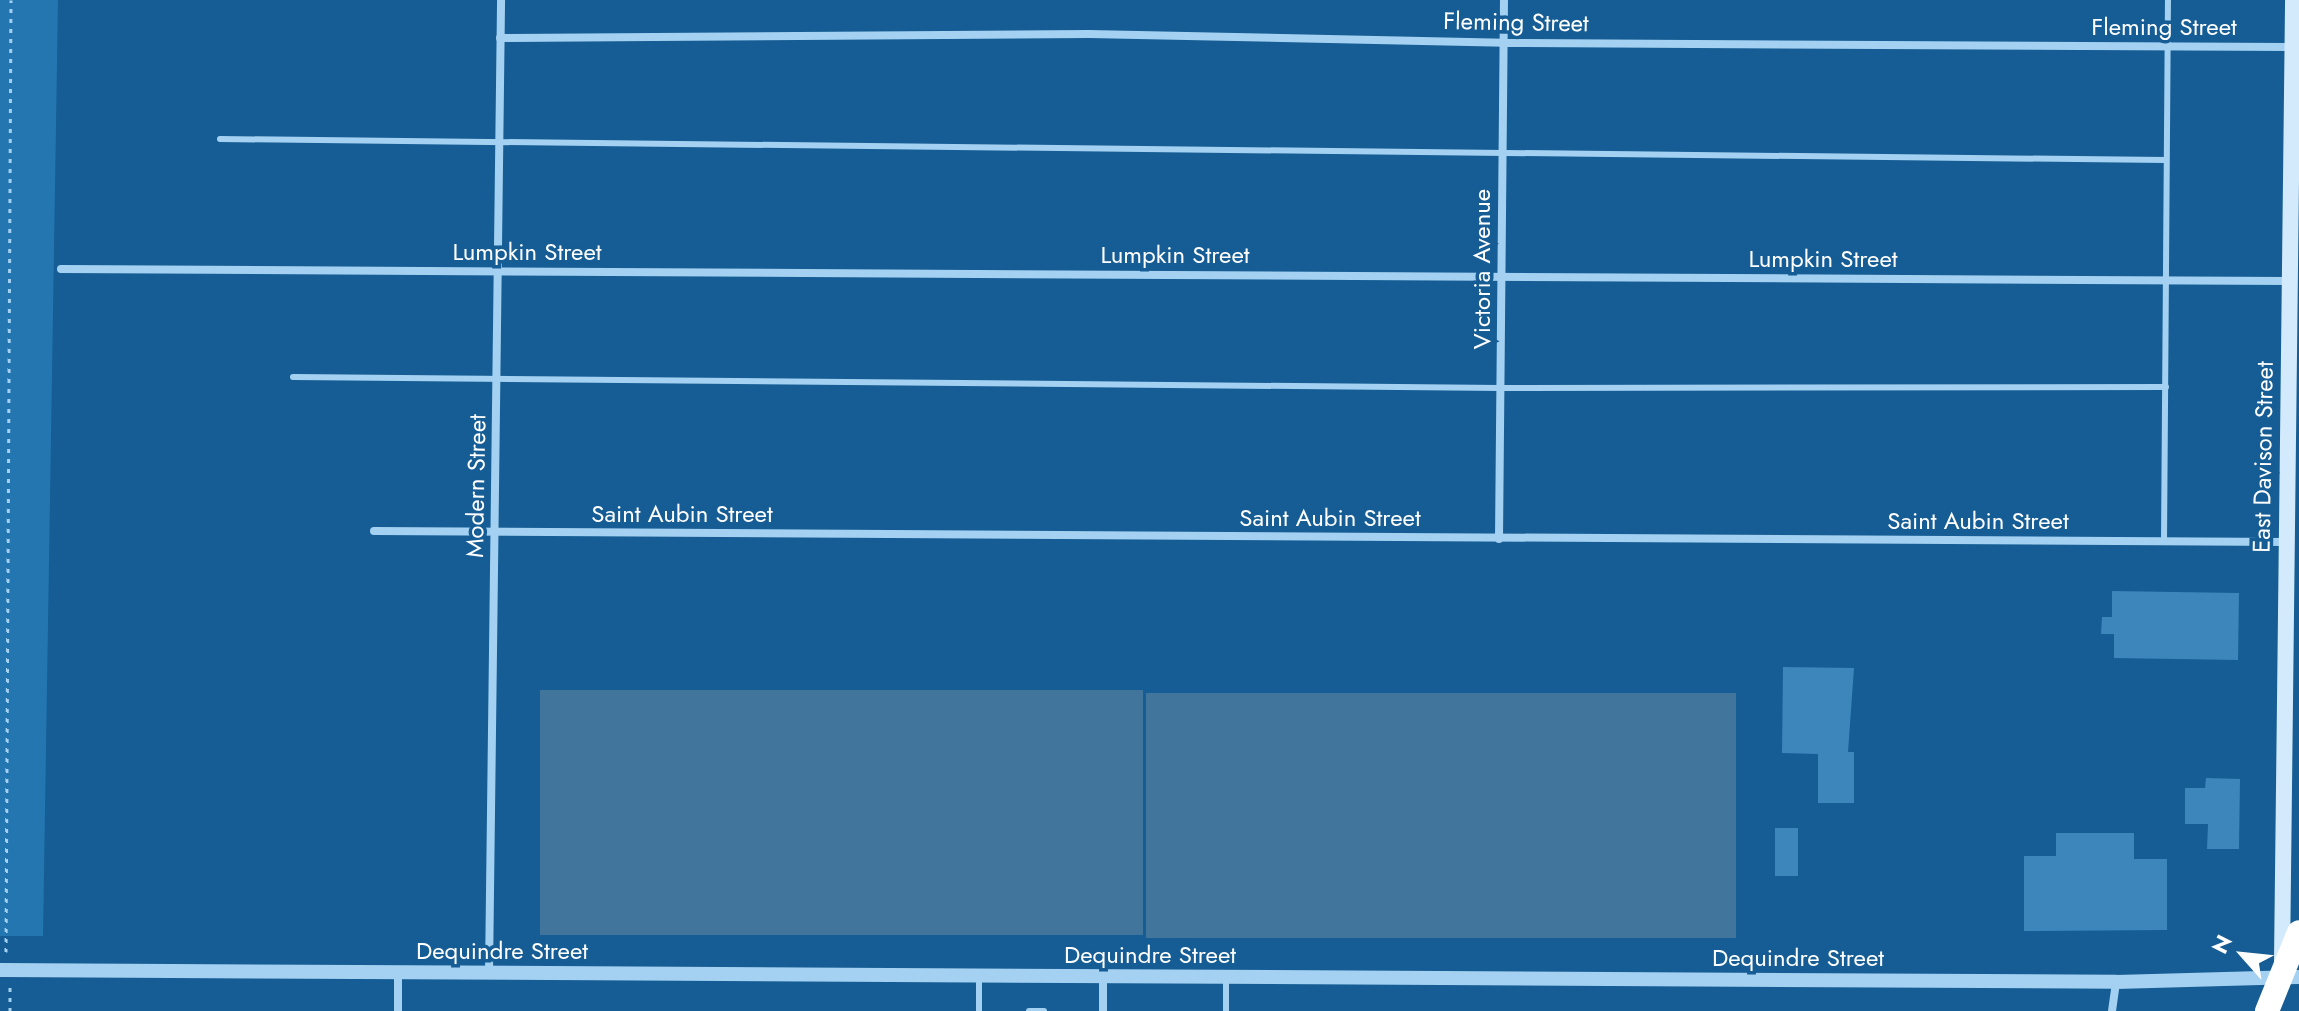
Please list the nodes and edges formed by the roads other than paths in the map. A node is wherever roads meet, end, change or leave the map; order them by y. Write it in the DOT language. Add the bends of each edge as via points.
graph roads {
  1 [pos="501,0"];
  2 [pos="1504,0"];
  3 [pos="2168,0"];
  4 [pos="2293,0"];
  5 [pos="500,38"];
  6 [pos="1504,43"];
  7 [pos="2167,47"];
  8 [pos="2292,47"];
  9 [pos="220,139"];
  10 [pos="499,142"];
  11 [pos="1503,153"];
  12 [pos="2166,160"];
  13 [pos="61,269"];
  14 [pos="498,271"];
  15 [pos="1502,277"];
  16 [pos="2167,280"];
  17 [pos="2289,281"];
  18 [pos="293,377"];
  19 [pos="497,379"];
  20 [pos="2166,387"];
  21 [pos="1501,388"];
  22 [pos="374,531"];
  23 [pos="496,533"];
  24 [pos="1499,539"];
  25 [pos="2164,542"];
  26 [pos="2287,542"];
  27 [pos="2291,923"];
  28 [pos="5,970"];
  29 [pos="398,972"];
  30 [pos="489,973"];
  31 [pos="979,976"];
  32 [pos="2290,976"];
  33 [pos="1103,977"];
  34 [pos="1226,978"];
  35 [pos="2116,982"];
  36 [pos="398,1011"];
  37 [pos="979,1011"];
  38 [pos="1029,1011"];
  39 [pos="1044,1011"];
  40 [pos="1103,1011"];
  41 [pos="1226,1011"];
  42 [pos="2112,1011"];
  43 [pos="2267,1011"];
  44 [pos="2282,1011"];
  1 -- 5 [label="street, Modern Street"];
  2 -- 6 [label="street, Victoria Avenue"];
  3 -- 7 [label="lane"];
  4 -- 8 [label="main road, East Davison Street"];
  5 -- 6 [label="street, Fleming Street" via="1089,34"];
  5 -- 10 [label="street, Modern Street"];
  6 -- 7 [label="street, Fleming Street"];
  6 -- 11 [label="street, Victoria Avenue"];
  7 -- 8 [label="street, Fleming Street"];
  7 -- 12 [label="lane"];
  8 -- 17 [label="main road, East Davison Street"];
  9 -- 10 [label="lane"];
  10 -- 11 [label="lane"];
  10 -- 14 [label="street, Modern Street"];
  11 -- 12 [label="lane"];
  11 -- 15 [label="street, Victoria Avenue"];
  12 -- 16 [label="lane"];
  13 -- 14 [label="street, Lumpkin Street"];
  14 -- 15 [label="street, Lumpkin Street"];
  14 -- 19 [label="street, Modern Street"];
  15 -- 16 [label="street, Lumpkin Street"];
  15 -- 21 [label="street, Victoria Avenue"];
  16 -- 17 [label="street, Lumpkin Street"];
  16 -- 20 [label="lane"];
  17 -- 26 [label="main road, East Davison Street"];
  18 -- 19 [label="lane"];
  19 -- 21 [label="lane"];
  19 -- 23 [label="street, Modern Street"];
  20 -- 21 [label="lane"];
  20 -- 25 [label="lane"];
  21 -- 24 [label="street, Victoria Avenue"];
  22 -- 23 [label="street, Saint Aubin Street"];
  23 -- 24 [label="street, Saint Aubin Street"];
  23 -- 30 [label="street, Modern Street"];
  24 -- 25 [label="street, Saint Aubin Street"];
  25 -- 26 [label="street, Saint Aubin Street"];
  26 -- 27 [label="main road, East Davison Street"];
  27 -- 32 [label="main road, East Davison Street"];
  27 -- 43 [label="highway, bridge"];
  28 -- 29 [label="street, Dequindre Street"];
  29 -- 30 [label="street, Dequindre Street"];
  29 -- 36 [label="street"];
  30 -- 31 [label="street, Dequindre Street"];
  31 -- 33 [label="street, Dequindre Street"];
  31 -- 37 [label="lane"];
  32 -- 35 [label="street, Dequindre Street"];
  32 -- 44 [label="main road, East Davison Street"];
  33 -- 34 [label="street, Dequindre Street"];
  33 -- 40 [label="street"];
  34 -- 35 [label="street, Dequindre Street"];
  34 -- 41 [label="lane"];
  35 -- 42 [label="street"];
  38 -- 39 [label="lane"];
}
